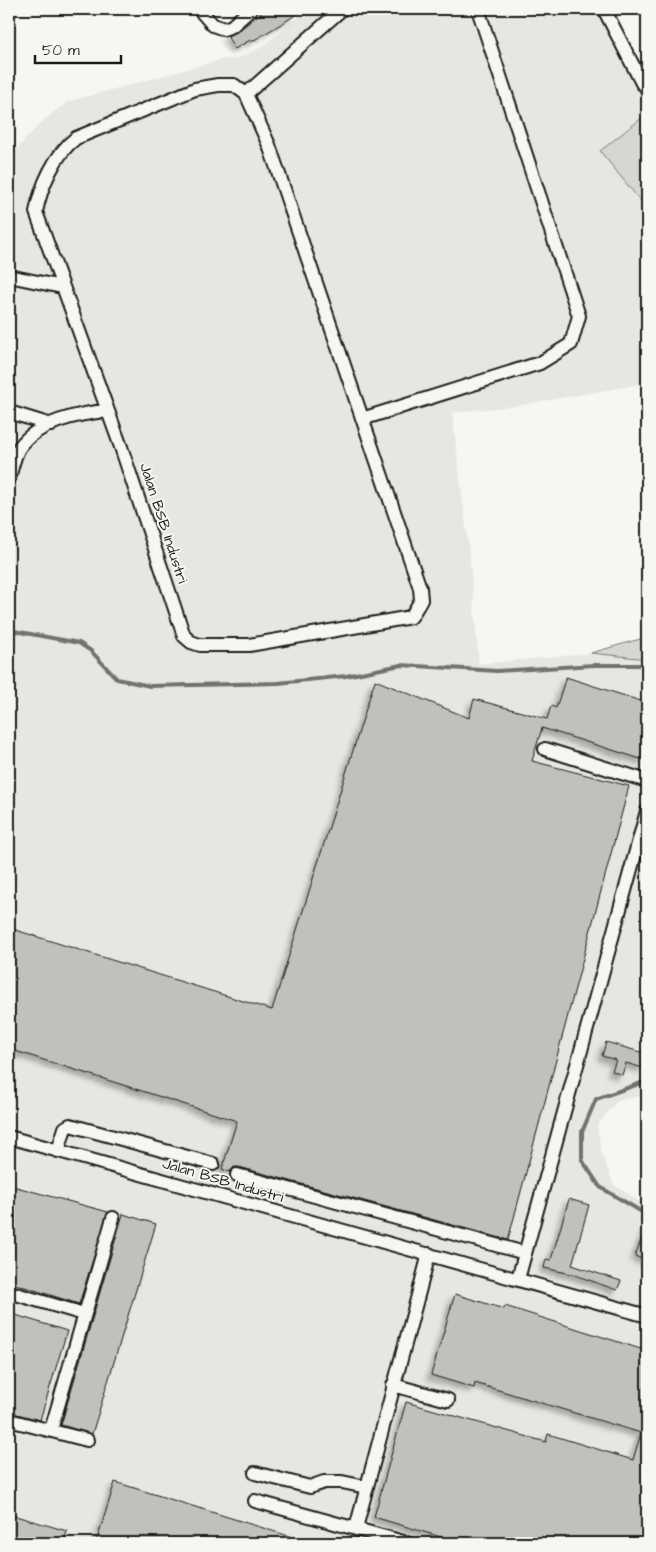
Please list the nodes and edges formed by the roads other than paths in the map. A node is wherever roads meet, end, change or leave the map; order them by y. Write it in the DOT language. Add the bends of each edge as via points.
graph roads {
  1 [pos="199,9"];
  2 [pos="251,9"];
  3 [pos="342,9"];
  4 [pos="478,9"];
  5 [pos="604,9"];
  6 [pos="645,85"];
  7 [pos="246,94"];
  8 [pos="9,276"];
  9 [pos="62,287"];
  10 [pos="9,412"];
  11 [pos="110,416"];
  12 [pos="362,419"];
  13 [pos="51,425"];
  14 [pos="9,478"];
  15 [pos="545,749"];
  16 [pos="647,781"];
  17 [pos="647,811"];
  18 [pos="642,851"];
  19 [pos="9,1137"];
  20 [pos="58,1151"];
  21 [pos="213,1164"];
  22 [pos="237,1175"];
  23 [pos="112,1218"];
  24 [pos="525,1253"];
  25 [pos="429,1254"];
  26 [pos="518,1279"];
  27 [pos="9,1292"];
  28 [pos="84,1314"];
  29 [pos="647,1316"];
  30 [pos="393,1385"];
  31 [pos="448,1400"];
  32 [pos="9,1420"];
  33 [pos="51,1430"];
  34 [pos="86,1440"];
  35 [pos="255,1473"];
  36 [pos="366,1487"];
  37 [pos="256,1501"];
  38 [pos="356,1528"];
  39 [pos="407,1543"];
  1 -- 2 [label="street" via="213,25 224,29"];
  3 -- 7 [label="street"];
  4 -- 12 [label="street" via="579,316 571,344 540,363"];
  5 -- 6 [label="street"];
  7 -- 9 [label="street, Jalan BSB Industri" via="234,85 218,84 195,89 95,129 64,147 45,184 36,212"];
  7 -- 12 [label="street" via="269,145"];
  8 -- 9 [label="street"];
  9 -- 11 [label="street, Jalan BSB Industri"];
  10 -- 13 [label="street"];
  11 -- 12 [label="street, Jalan BSB Industri" via="184,636 200,645 249,645 411,617 414,613 421,600 420,588"];
  11 -- 13 [label="street" via="87,412"];
  13 -- 14 [label="street" via="19,448"];
  15 -- 16 [label="street"];
  17 -- 18 [label="street"];
  18 -- 24 [label="street"];
  19 -- 20 [label="street, Jalan BSB Industri"];
  20 -- 21 [label="street" via="65,1128 76,1126"];
  20 -- 25 [label="street, Jalan BSB Industri"];
  22 -- 24 [label="street"];
  23 -- 28 [label="street"];
  24 -- 26 [label="street"];
  25 -- 26 [label="street, Jalan BSB Industri"];
  25 -- 30 [label="street"];
  26 -- 29 [label="street, Jalan BSB Industri"];
  27 -- 28 [label="street"];
  28 -- 33 [label="street"];
  30 -- 31 [label="street"];
  30 -- 36 [label="street"];
  32 -- 33 [label="street"];
  33 -- 34 [label="street"];
  35 -- 36 [label="street" via="310,1487 324,1482 342,1482"];
  36 -- 38 [label="street"];
  37 -- 38 [label="street"];
  38 -- 39 [label="street"];
}
